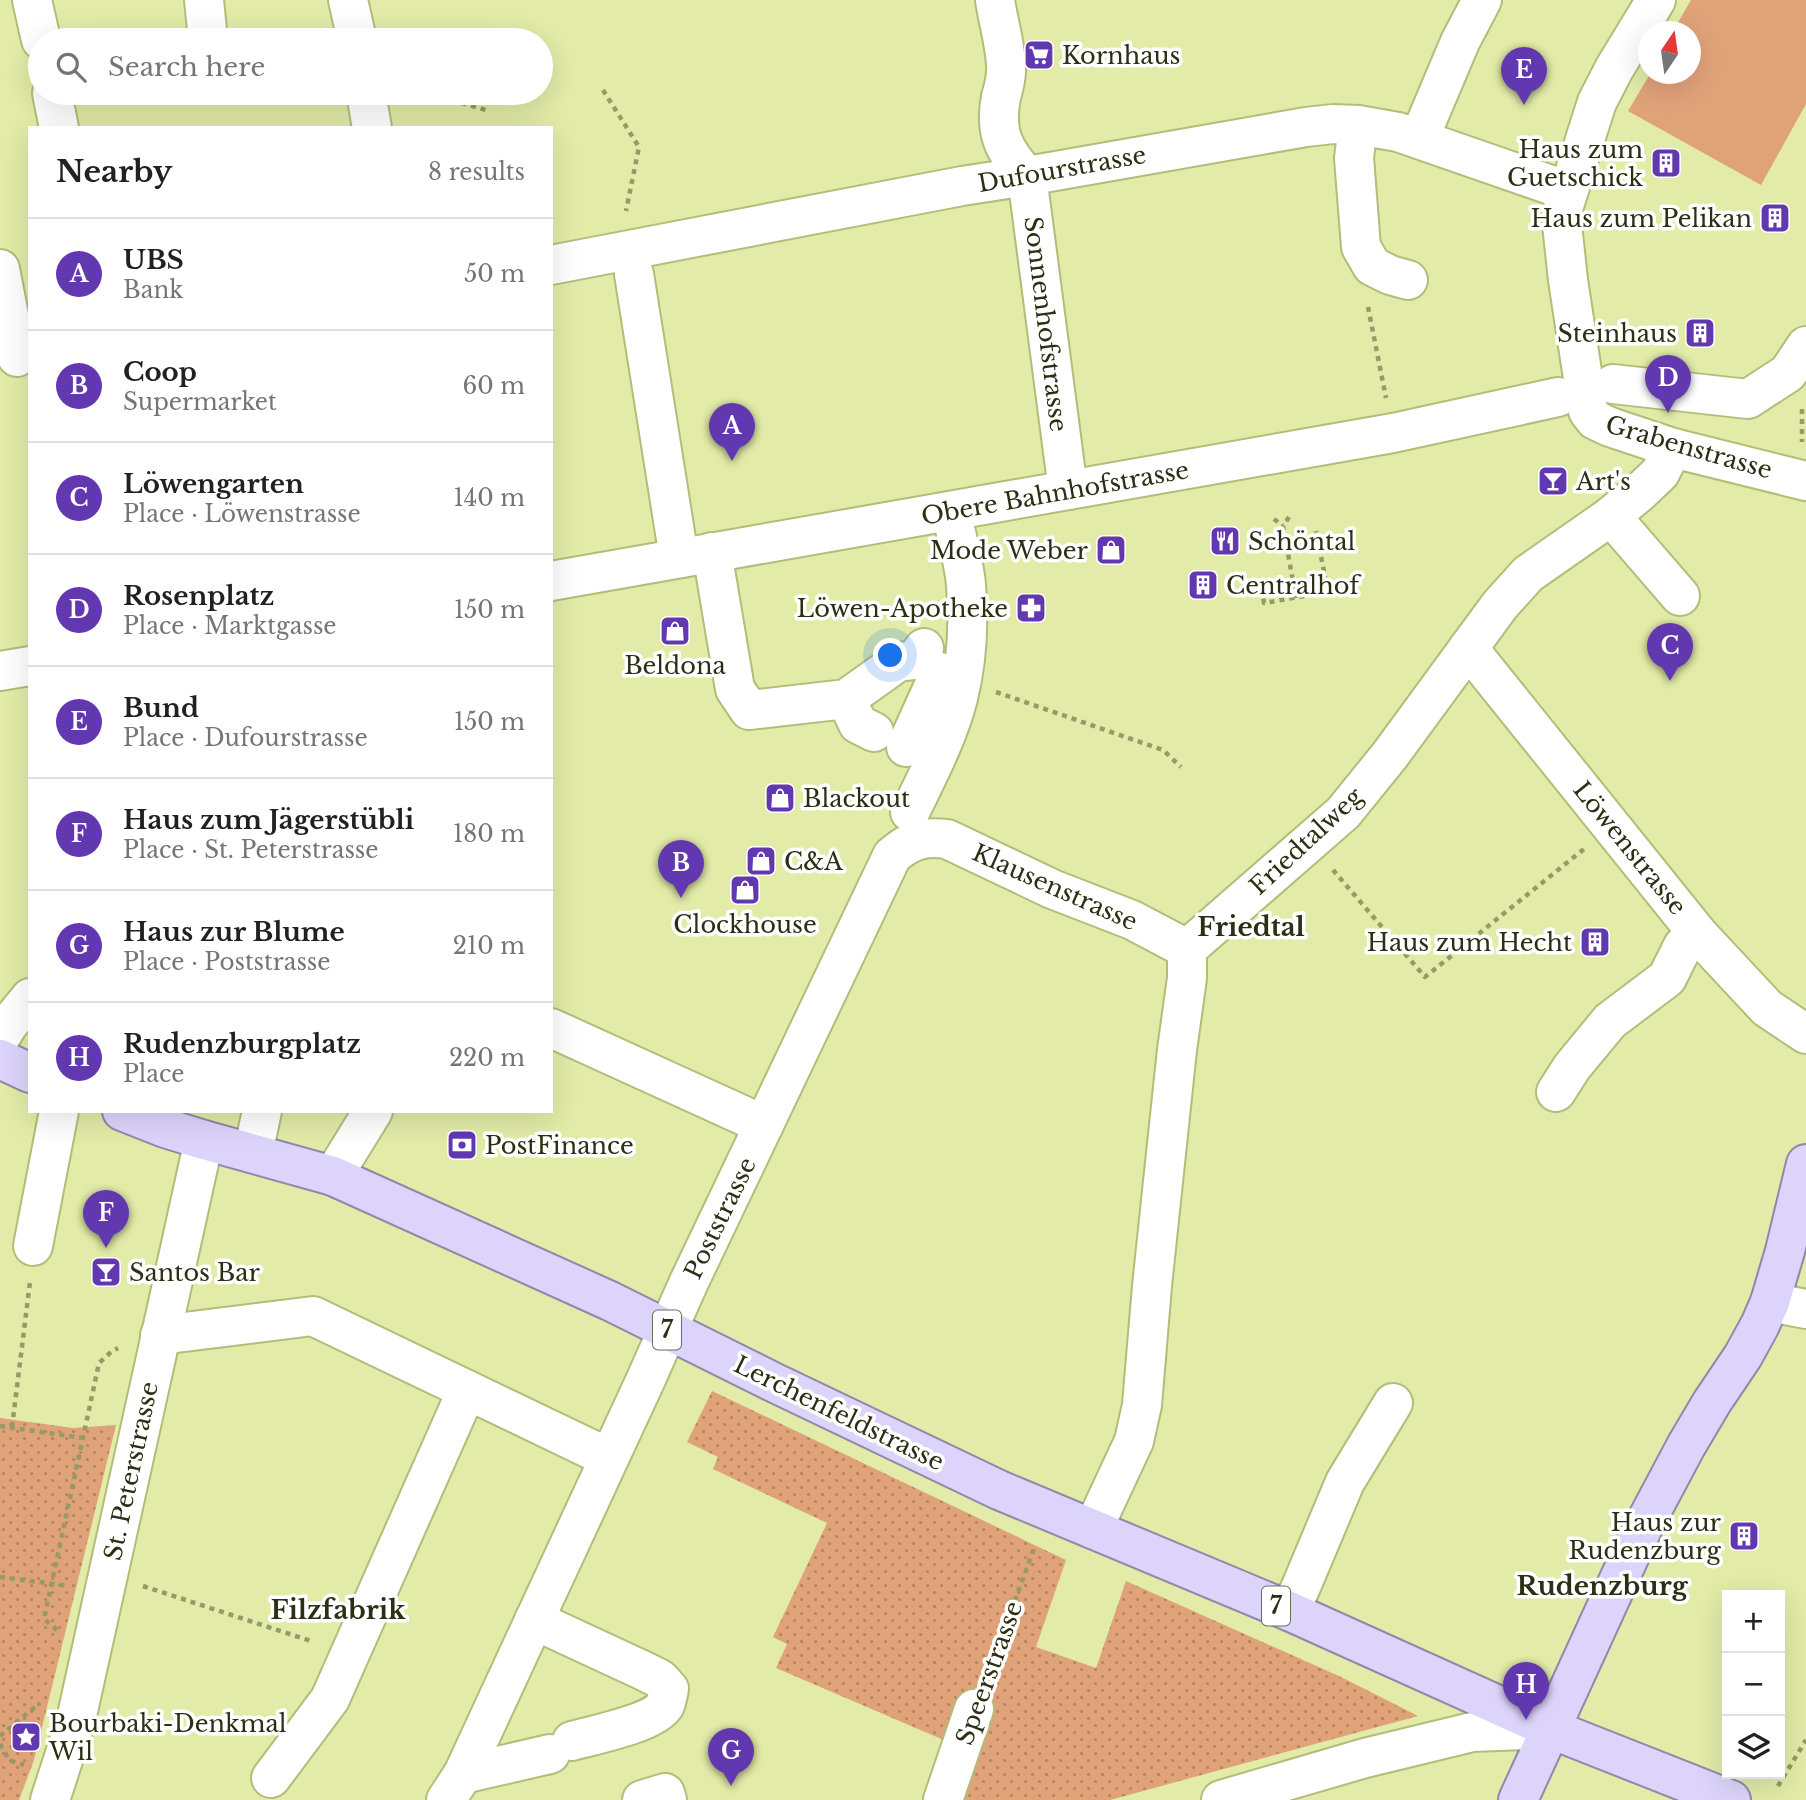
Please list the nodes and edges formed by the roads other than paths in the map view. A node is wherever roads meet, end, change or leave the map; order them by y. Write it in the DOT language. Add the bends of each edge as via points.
graph roads {
  1 [pos="32,0"];
  2 [pos="204,0"];
  3 [pos="348,0"];
  4 [pos="995,0"];
  5 [pos="1482,0"];
  6 [pos="1656,0"];
  7 [pos="38,28"];
  8 [pos="207,28"];
  9 [pos="349,28"];
  10 [pos="54,105"];
  11 [pos="368,105"];
  12 [pos="1358,125"];
  13 [pos="59,126"];
  14 [pos="372,126"];
  15 [pos="1419,139"];
  16 [pos="1027,176"];
  17 [pos="1568,191"];
  18 [pos="553,265"];
  19 [pos="0,269"];
  20 [pos="634,274"];
  21 [pos="1408,280"];
  22 [pos="16,357"];
  23 [pos="1797,360"];
  24 [pos="1613,384"];
  25 [pos="1558,397"];
  26 [pos="1673,448"];
  27 [pos="1804,464"];
  28 [pos="1068,490"];
  29 [pos="951,511"];
  30 [pos="1611,516"];
  31 [pos="696,555"];
  32 [pos="553,581"];
  33 [pos="1679,596"];
  34 [pos="966,621"];
  35 [pos="1468,648"];
  36 [pos="932,662"];
  37 [pos="28,666"];
  38 [pos="0,671"];
  39 [pos="846,699"];
  40 [pos="902,748"];
  41 [pos="915,825"];
  42 [pos="1698,934"];
  43 [pos="1187,950"];
  44 [pos="28,1000"];
  45 [pos="553,1029"];
  46 [pos="1806,1034"];
  47 [pos="0,1038"];
  48 [pos="0,1059"];
  49 [pos="28,1072"];
  50 [pos="1556,1091"];
  51 [pos="59,1113"];
  52 [pos="127,1113"];
  53 [pos="262,1113"];
  54 [pos="372,1113"];
  55 [pos="764,1125"];
  56 [pos="204,1140"];
  57 [pos="253,1153"];
  58 [pos="1806,1164"];
  59 [pos="333,1177"];
  60 [pos="33,1246"];
  61 [pos="1788,1306"];
  62 [pos="668,1330"];
  63 [pos="160,1335"];
  64 [pos="467,1390"];
  65 [pos="1394,1403"];
  66 [pos="609,1458"];
  67 [pos="1093,1529"];
  68 [pos="1289,1611"];
  69 [pos="534,1620"];
  70 [pos="974,1709"];
  71 [pos="1551,1729"];
  72 [pos="271,1778"];
  73 [pos="455,1787"];
  74 [pos="50,1800"];
  75 [pos="642,1800"];
  76 [pos="667,1800"];
  77 [pos="943,1800"];
  78 [pos="1221,1800"];
  79 [pos="1518,1800"];
  80 [pos="1731,1800"];
  1 -- 7 [label="street"];
  2 -- 8 [label="street"];
  3 -- 9 [label="street"];
  4 -- 16 [label="street" via="1006,65 1000,136"];
  5 -- 15 [label="street"];
  6 -- 17 [label="street, Grabenstrasse" via="1597,102"];
  10 -- 13 [label="street"];
  11 -- 14 [label="street"];
  12 -- 15 [label="street, Dufourstrasse"];
  12 -- 16 [label="street, Dufourstrasse" via="1306,127"];
  12 -- 21 [label="street" via="1353,158 1361,247 1372,266"];
  15 -- 17 [label="street, Dufourstrasse"];
  16 -- 18 [label="street, Dufourstrasse"];
  16 -- 28 [label="street, Sonnenhofstrasse"];
  17 -- 26 [label="street, Grabenstrasse" via="1561,215 1588,411 1610,427"];
  19 -- 22 [label="street"];
  20 -- 31 [label="street"];
  23 -- 24 [label="street" via="1748,399"];
  25 -- 28 [label="street, Obere Bahnhofstrasse" via="1393,433"];
  26 -- 27 [label="street, Grabenstrasse"];
  26 -- 30 [label="street, Friedtalweg" via="1660,473"];
  28 -- 29 [label="street, Obere Bahnhofstrasse"];
  29 -- 31 [label="street, Obere Bahnhofstrasse"];
  29 -- 34 [label="street, Poststrasse" via="966,584"];
  30 -- 33 [label="street"];
  30 -- 35 [label="street, Friedtalweg" via="1528,574"];
  31 -- 32 [label="street, Obere Bahnhofstrasse"];
  31 -- 39 [label="street" via="735,689 749,710"];
  34 -- 36 [label="street"];
  34 -- 36 [label="street, Poststrasse" via="965,654"];
  35 -- 42 [label="street, Löwenstrasse"];
  35 -- 43 [label="street, Friedtalweg" via="1343,813"];
  36 -- 39 [label="street" via="898,662"];
  36 -- 40 [label="street, Poststrasse" via="950,720"];
  37 -- 38 [label="street"];
  39 -- 40 [label="street" via="858,724"];
  40 -- 41 [label="street, Poststrasse"];
  41 -- 43 [label="street, Klausenstrasse" via="932,837 947,839 1052,889 1132,920"];
  41 -- 55 [label="street, Poststrasse" via="885,869"];
  42 -- 46 [label="street, Löwenstrasse" via="1767,1008"];
  42 -- 50 [label="street" via="1683,946 1667,978 1610,1021"];
  43 -- 67 [label="street" via="1182,1051 1142,1405 1134,1441"];
  44 -- 47 [label="street"];
  45 -- 55 [label="street" via="631,1079"];
  48 -- 49 [label="main road"];
  51 -- 60 [label="street"];
  52 -- 56 [label="main road, Lerchenfeldstrasse / 7"];
  53 -- 57 [label="street"];
  54 -- 59 [label="street"];
  55 -- 62 [label="street, Poststrasse"];
  56 -- 57 [label="main road, Lerchenfeldstrasse / 7"];
  56 -- 63 [label="street, St. Peterstrasse"];
  57 -- 59 [label="main road, Lerchenfeldstrasse / 7"];
  58 -- 61 [label="main road" via="1785,1251"];
  59 -- 62 [label="main road, Lerchenfeldstrasse / 7"];
  61 -- 71 [label="main road" via="1743,1356 1686,1446 1643,1527"];
  62 -- 66 [label="street, Poststrasse"];
  62 -- 67 [label="main road, Lerchenfeldstrasse / 7" via="986,1484"];
  63 -- 64 [label="street" via="313,1316"];
  63 -- 74 [label="street, St. Peterstrasse" via="76,1720"];
  64 -- 66 [label="street"];
  64 -- 72 [label="street" via="330,1699"];
  65 -- 68 [label="street" via="1345,1482"];
  66 -- 69 [label="street, Poststrasse"];
  67 -- 68 [label="main road, Lerchenfeldstrasse / 7"];
  68 -- 71 [label="main road, Lerchenfeldstrasse / 7"];
  69 -- 73 [label="street, Poststrasse"];
  69 -- 73 [label="street" via="660,1679 669,1689 666,1704 646,1720"];
  70 -- 77 [label="street, Speerstrasse"];
  71 -- 78 [label="street" via="1472,1732"];
  71 -- 79 [label="main road"];
  71 -- 80 [label="main road, 7"];
  75 -- 76 [label="street" via="666,1793"];
}
